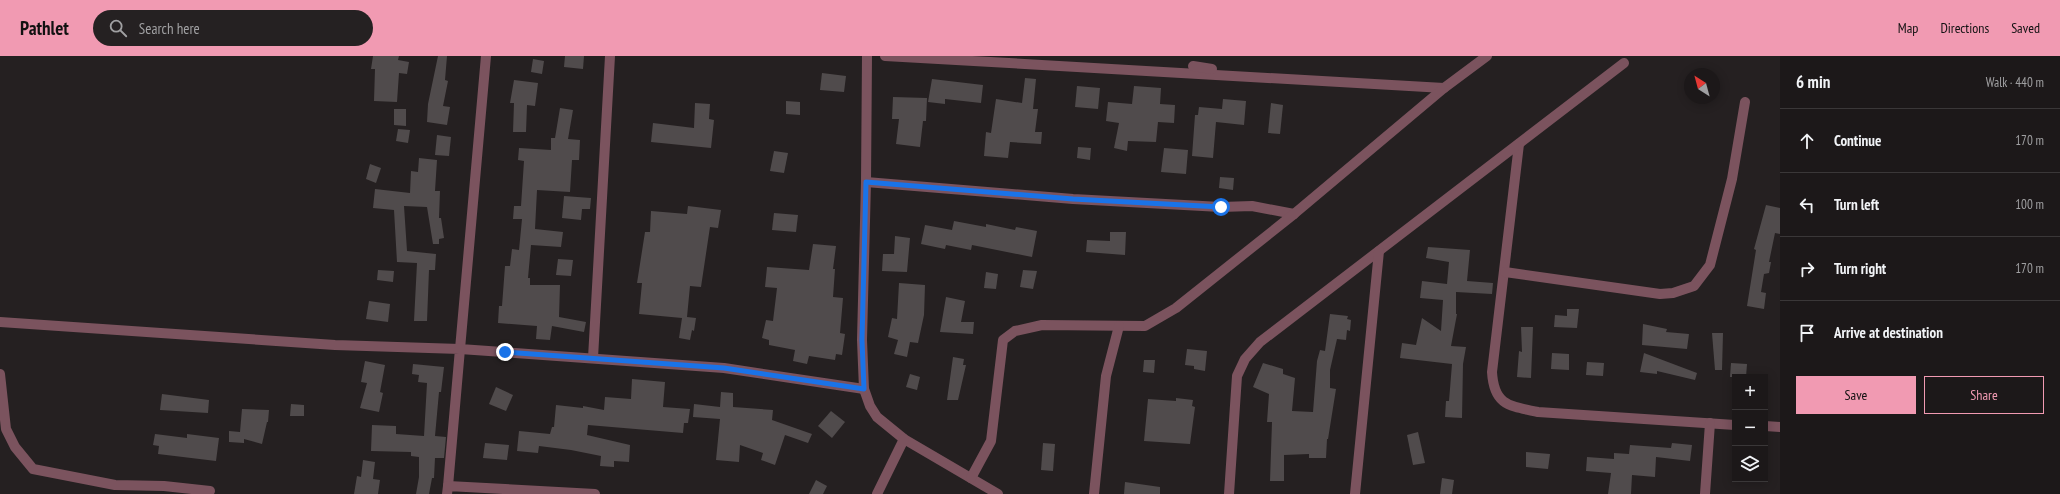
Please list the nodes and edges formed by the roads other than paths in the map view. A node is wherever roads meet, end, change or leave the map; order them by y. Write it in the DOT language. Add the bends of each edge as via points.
graph roads {
  1 [pos="486,56"];
  2 [pos="610,56"];
  3 [pos="867,56"];
  4 [pos="885,56"];
  5 [pos="1483,56"];
  6 [pos="1487,56"];
  7 [pos="1624,63"];
  8 [pos="1193,66"];
  9 [pos="1444,88"];
  10 [pos="1745,102"];
  11 [pos="1519,144"];
  12 [pos="866,182"];
  13 [pos="1294,214"];
  14 [pos="1380,251"];
  15 [pos="1505,272"];
  16 [pos="0,322"];
  17 [pos="1119,326"];
  18 [pos="460,349"];
  19 [pos="593,358"];
  20 [pos="0,374"];
  21 [pos="864,389"];
  22 [pos="1710,423"];
  23 [pos="1732,425"];
  24 [pos="1768,426"];
  25 [pos="1780,427"];
  26 [pos="904,439"];
  27 [pos="971,478"];
  28 [pos="115,489"];
  29 [pos="210,490"];
  30 [pos="448,490"];
  31 [pos="595,494"];
  32 [pos="877,494"];
  33 [pos="998,494"];
  34 [pos="1094,494"];
  35 [pos="1230,494"];
  36 [pos="1356,494"];
  37 [pos="1705,494"];
  1 -- 18 [label="street"];
  2 -- 19 [label="street"];
  3 -- 12 [label="street"];
  4 -- 9 [label="street"];
  5 -- 8 [label="street" via="1441,95"];
  6 -- 9 [label="street"];
  7 -- 11 [label="street"];
  9 -- 13 [label="street"];
  10 -- 15 [label="street" via="1732,179 1719,233 1710,265 1694,286 1673,293 1660,294"];
  11 -- 14 [label="street"];
  11 -- 15 [label="street"];
  12 -- 13 [label="street" via="1073,199 1221,207 1252,206"];
  12 -- 21 [label="street" via="862,340"];
  13 -- 17 [label="street" via="1176,308 1145,326"];
  14 -- 35 [label="street" via="1260,342 1245,359 1237,376"];
  14 -- 36 [label="street"];
  15 -- 22 [label="street" via="1492,372 1493,384 1502,402 1538,412"];
  16 -- 18 [label="street" via="335,345"];
  17 -- 27 [label="street" via="1042,325 1015,331 1002,340 991,441"];
  17 -- 34 [label="street" via="1106,376"];
  18 -- 19 [label="street"];
  18 -- 30 [label="street"];
  19 -- 21 [label="street" via="724,368"];
  20 -- 28 [label="street" via="6,429 15,447 33,469"];
  21 -- 26 [label="street" via="877,417"];
  22 -- 23 [label="street"];
  22 -- 37 [label="street"];
  24 -- 25 [label="street"];
  26 -- 27 [label="street"];
  26 -- 32 [label="street"];
  27 -- 33 [label="street"];
  28 -- 29 [label="street" via="164,486"];
  30 -- 31 [label="street"];
}
